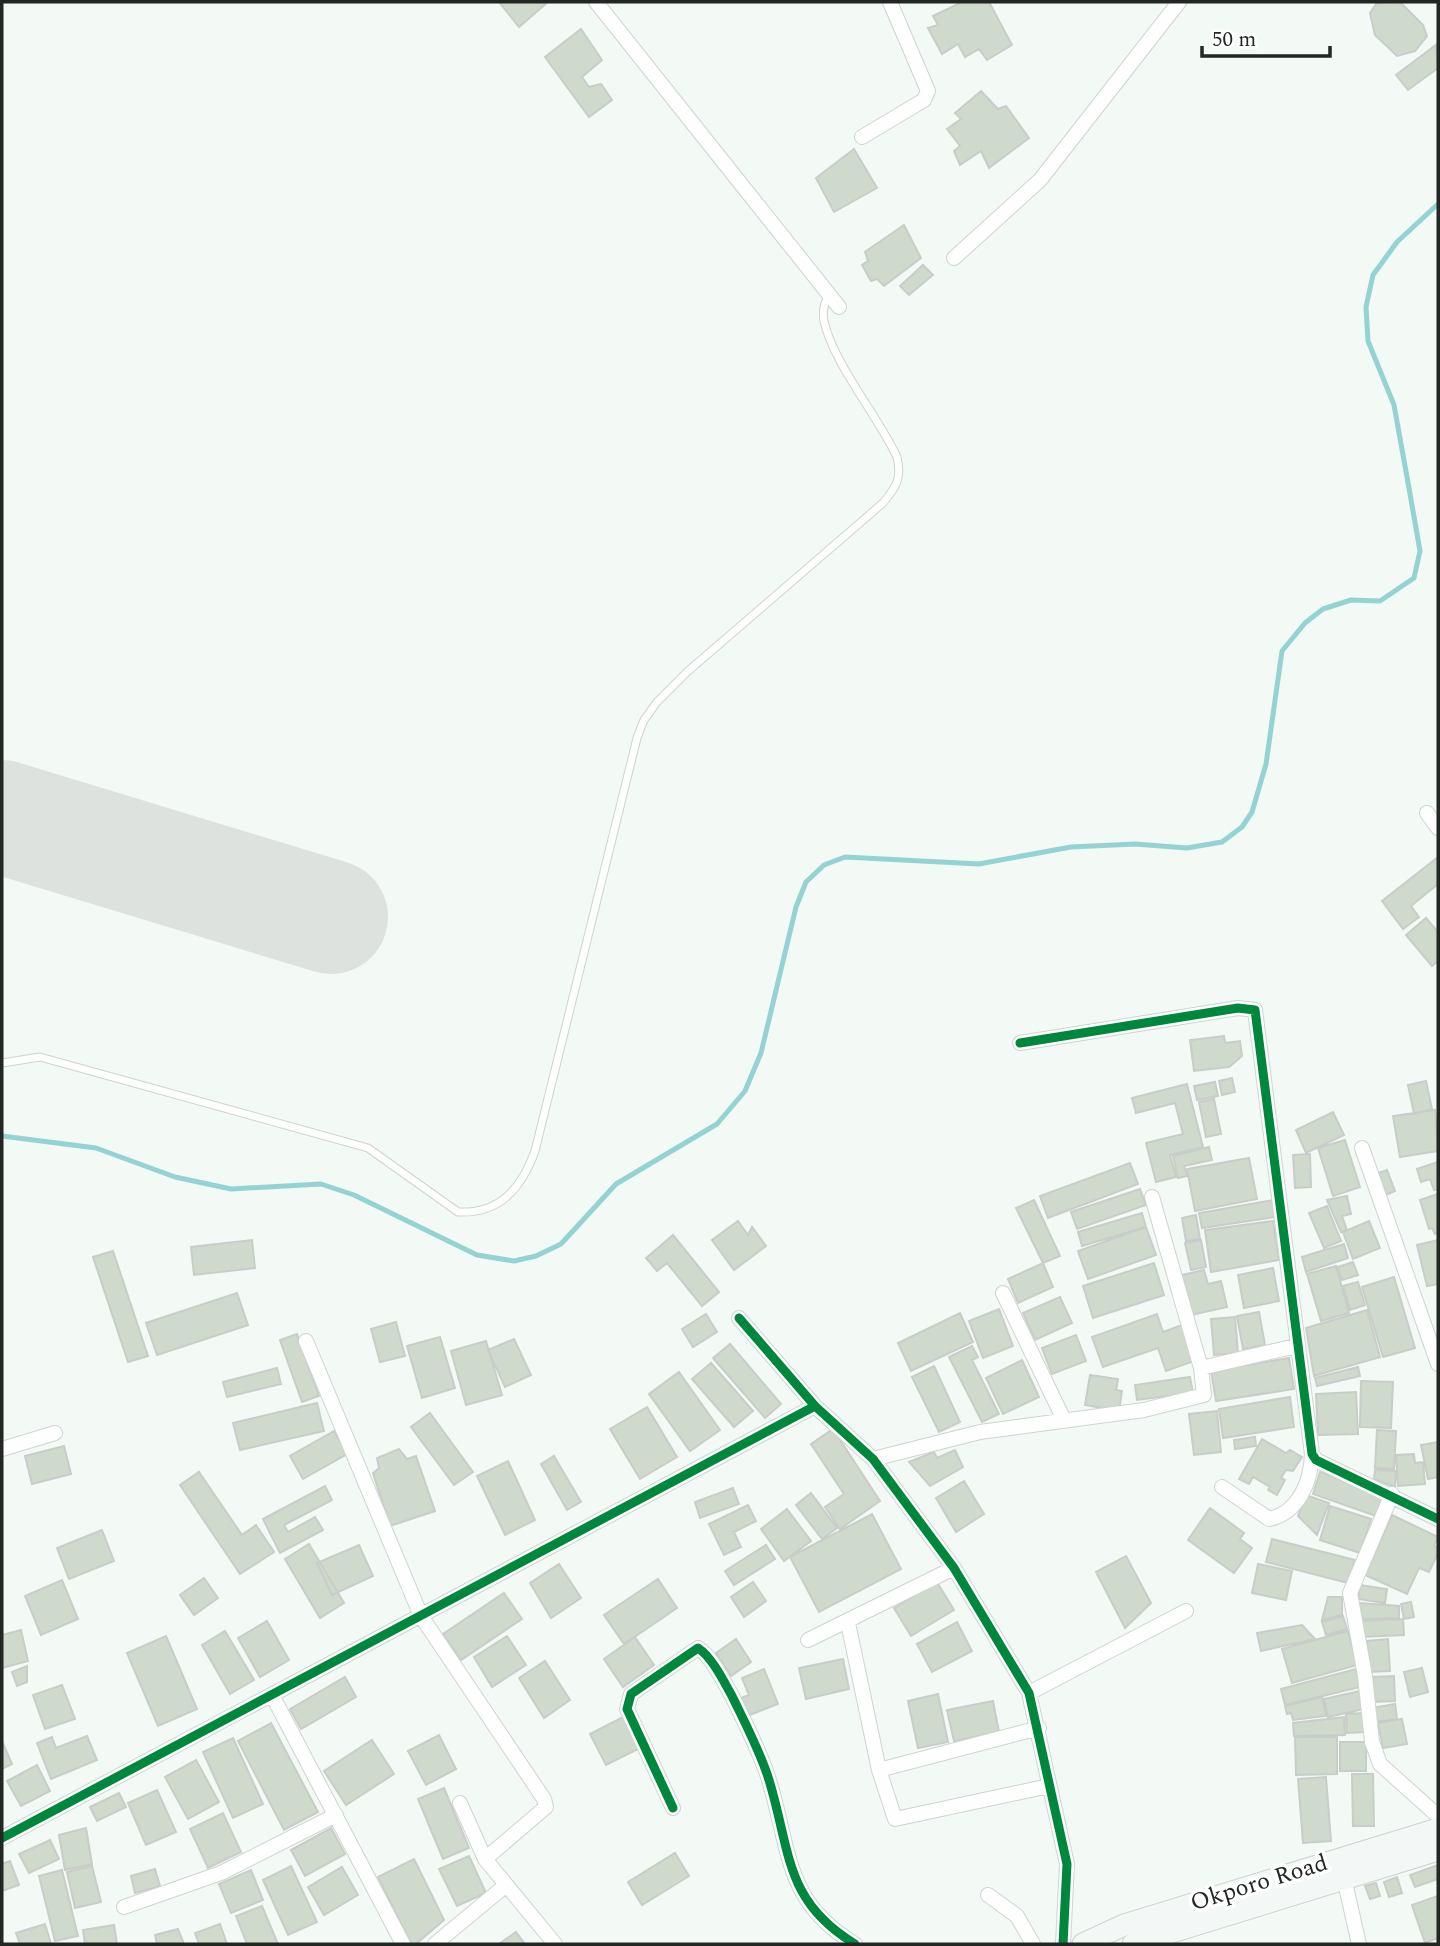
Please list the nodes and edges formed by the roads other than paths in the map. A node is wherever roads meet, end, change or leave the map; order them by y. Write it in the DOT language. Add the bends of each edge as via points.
graph roads {
  1 [pos="596,2"];
  2 [pos="890,2"];
  3 [pos="1179,2"];
  4 [pos="862,137"];
  5 [pos="954,258"];
  6 [pos="829,295"];
  7 [pos="839,307"];
  8 [pos="1427,813"];
  9 [pos="1438,828"];
  10 [pos="1020,1043"];
  11 [pos="2,1063"];
  12 [pos="1362,1148"];
  13 [pos="1152,1196"];
  14 [pos="1003,1293"];
  15 [pos="739,1318"];
  16 [pos="306,1341"];
  17 [pos="1296,1346"];
  18 [pos="1437,1355"];
  19 [pos="1201,1367"];
  20 [pos="815,1406"];
  21 [pos="1064,1420"];
  22 [pos="55,1433"];
  23 [pos="2,1449"];
  24 [pos="1312,1454"];
  25 [pos="873,1459"];
  26 [pos="1222,1487"];
  27 [pos="1392,1494"];
  28 [pos="1438,1519"];
  29 [pos="954,1568"];
  30 [pos="1186,1611"];
  31 [pos="421,1616"];
  32 [pos="848,1623"];
  33 [pos="808,1640"];
  34 [pos="1029,1693"];
  35 [pos="272,1695"];
  36 [pos="1039,1728"];
  37 [pos="879,1770"];
  38 [pos="1049,1786"];
  39 [pos="460,1802"];
  40 [pos="673,1808"];
  41 [pos="336,1815"];
  42 [pos="1438,1816"];
  43 [pos="1438,1829"];
  44 [pos="2,1838"];
  45 [pos="1438,1850"];
  46 [pos="485,1858"];
  47 [pos="1344,1878"];
  48 [pos="505,1885"];
  49 [pos="988,1895"];
  50 [pos="124,1907"];
  51 [pos="1184,1936"];
  52 [pos="403,1944"];
  53 [pos="435,1944"];
  54 [pos="555,1944"];
  55 [pos="855,1944"];
  56 [pos="1033,1944"];
  57 [pos="1063,1944"];
  58 [pos="1083,1944"];
  59 [pos="1133,1944"];
  60 [pos="1359,1944"];
  1 -- 6 [label="street"];
  2 -- 4 [label="street" via="928,90 924,100"];
  3 -- 5 [label="street" via="1040,180"];
  6 -- 7 [label="street"];
  6 -- 11 [label="lane" via="824,323 897,457 898,485 883,503 687,672 644,720 535,1151 517,1191 476,1213 458,1212 368,1148 40,1057"];
  8 -- 9 [label="street"];
  10 -- 17 [label="street" via="1255,1010"];
  12 -- 18 [label="street"];
  13 -- 19 [label="street"];
  14 -- 21 [label="street"];
  15 -- 20 [label="street"];
  16 -- 31 [label="street"];
  17 -- 19 [label="street"];
  17 -- 24 [label="street"];
  19 -- 21 [label="street" via="1206,1389 1197,1399"];
  20 -- 25 [label="street"];
  20 -- 31 [label="street"];
  21 -- 25 [label="street" via="980,1432"];
  22 -- 23 [label="street"];
  24 -- 26 [label="street" via="1312,1475 1299,1499 1280,1517 1269,1519"];
  24 -- 27 [label="street" via="1316,1460"];
  25 -- 29 [label="street"];
  27 -- 28 [label="street"];
  27 -- 42 [label="street" via="1350,1592 1372,1742 1380,1764"];
  29 -- 32 [label="street"];
  29 -- 34 [label="street"];
  30 -- 34 [label="street"];
  31 -- 35 [label="street"];
  31 -- 46 [label="street" via="546,1807"];
  32 -- 33 [label="street"];
  32 -- 37 [label="street"];
  34 -- 36 [label="street"];
  35 -- 41 [label="street"];
  35 -- 44 [label="street"];
  36 -- 37 [label="street"];
  36 -- 38 [label="street"];
  37 -- 38 [label="street" via="892,1816 899,1820"];
  38 -- 57 [label="street" via="1067,1864"];
  39 -- 46 [label="street"];
  40 -- 55 [label="street" via="626,1701 698,1648 727,1687 748,1729 768,1778 803,1897 818,1918"];
  41 -- 50 [label="street" via="221,1873"];
  41 -- 52 [label="street"];
  43 -- 58 [label="main road, Okporo Road" via="1124,1925"];
  45 -- 47 [label="main road, Okporo Road"];
  46 -- 48 [label="street"];
  47 -- 51 [label="main road, Okporo Road"];
  47 -- 60 [label="street"];
  48 -- 53 [label="street"];
  48 -- 54 [label="street"];
  49 -- 56 [label="street" via="1017,1916"];
  51 -- 59 [label="main road, Okporo Road"];
}
